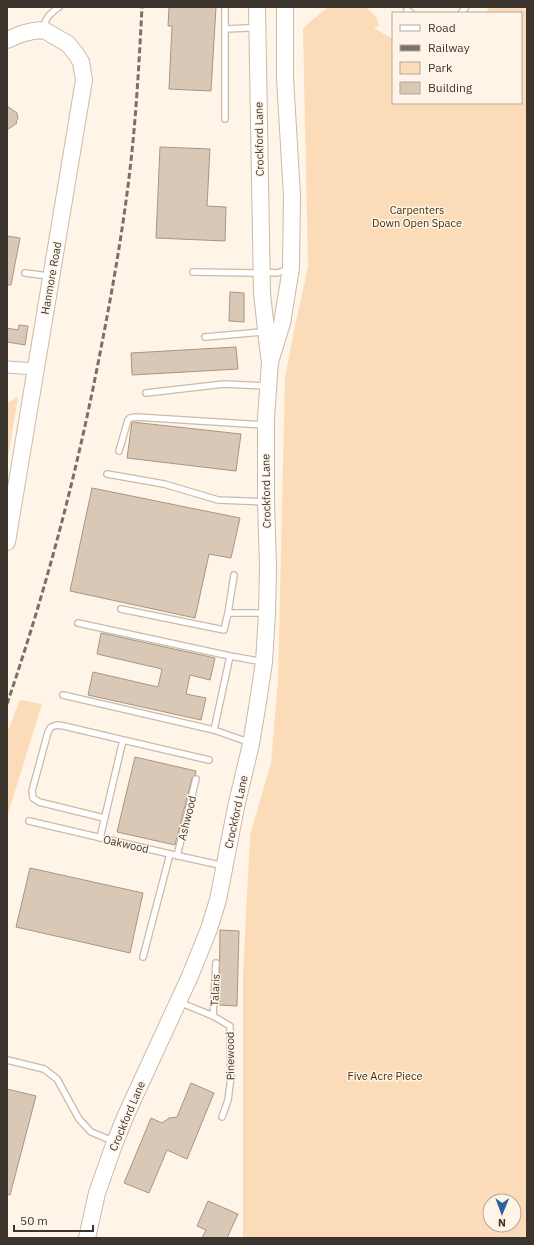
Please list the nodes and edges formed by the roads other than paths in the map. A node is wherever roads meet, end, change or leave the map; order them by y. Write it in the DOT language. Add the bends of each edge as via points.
graph roads {
  1 [pos="59,7"];
  2 [pos="225,7"];
  3 [pos="257,7"];
  4 [pos="285,7"];
  5 [pos="253,28"];
  6 [pos="225,29"];
  7 [pos="44,30"];
  8 [pos="7,40"];
  9 [pos="225,119"];
  10 [pos="291,268"];
  11 [pos="193,272"];
  12 [pos="261,272"];
  13 [pos="25,273"];
  14 [pos="51,276"];
  15 [pos="274,326"];
  16 [pos="205,337"];
  17 [pos="7,367"];
  18 [pos="36,369"];
  19 [pos="268,386"];
  20 [pos="146,393"];
  21 [pos="266,425"];
  22 [pos="118,451"];
  23 [pos="107,474"];
  24 [pos="266,502"];
  25 [pos="7,542"];
  26 [pos="234,575"];
  27 [pos="121,609"];
  28 [pos="228,613"];
  29 [pos="267,613"];
  30 [pos="78,622"];
  31 [pos="230,656"];
  32 [pos="264,662"];
  33 [pos="63,695"];
  34 [pos="214,730"];
  35 [pos="123,740"];
  36 [pos="251,744"];
  37 [pos="209,760"];
  38 [pos="196,779"];
  39 [pos="104,818"];
  40 [pos="29,821"];
  41 [pos="100,838"];
  42 [pos="170,854"];
  43 [pos="177,856"];
  44 [pos="224,866"];
  45 [pos="143,957"];
  46 [pos="216,963"];
  47 [pos="178,1002"];
  48 [pos="213,1016"];
  49 [pos="7,1060"];
  50 [pos="222,1117"];
  51 [pos="115,1142"];
  52 [pos="87,1238"];
  1 -- 7 [label="lane" via="45,20"];
  2 -- 6 [label="lane"];
  3 -- 5 [label="street, Crockford Lane"];
  4 -- 10 [label="street, Crockford Lane" via="285,78 292,196"];
  5 -- 6 [label="lane"];
  5 -- 12 [label="street, Crockford Lane"];
  6 -- 9 [label="lane"];
  7 -- 8 [label="street" via="21,34"];
  7 -- 14 [label="street, Hanmore Road" via="68,44 81,62 84,80"];
  10 -- 12 [label="lane" via="277,273"];
  10 -- 15 [label="street, Crockford Lane"];
  11 -- 12 [label="lane"];
  12 -- 15 [label="street, Crockford Lane" via="262,293"];
  13 -- 14 [label="lane"];
  14 -- 18 [label="street, Hanmore Road"];
  15 -- 16 [label="lane" via="261,332"];
  15 -- 19 [label="street, Crockford Lane"];
  17 -- 18 [label="street"];
  18 -- 25 [label="street, Hanmore Road"];
  19 -- 20 [label="lane" via="224,384"];
  19 -- 21 [label="street, Crockford Lane"];
  21 -- 22 [label="lane" via="130,418"];
  21 -- 24 [label="street, Crockford Lane"];
  23 -- 24 [label="lane" via="164,484 218,500"];
  24 -- 29 [label="street, Crockford Lane"];
  26 -- 28 [label="lane"];
  27 -- 28 [label="lane" via="224,630"];
  28 -- 29 [label="lane"];
  29 -- 32 [label="street, Crockford Lane"];
  30 -- 31 [label="lane"];
  31 -- 32 [label="lane"];
  31 -- 34 [label="lane"];
  32 -- 36 [label="street, Crockford Lane"];
  33 -- 34 [label="lane"];
  34 -- 36 [label="lane"];
  35 -- 37 [label="lane"];
  35 -- 39 [label="lane"];
  35 -- 39 [label="lane" via="64,726 51,727 32,791 33,798 39,802"];
  36 -- 44 [label="street, Crockford Lane"];
  38 -- 43 [label="lane, Ashwood"];
  39 -- 41 [label="lane"];
  40 -- 41 [label="lane, Oakwood"];
  41 -- 42 [label="lane, Oakwood"];
  42 -- 43 [label="lane, Oakwood"];
  42 -- 45 [label="lane"];
  43 -- 44 [label="lane, Oakwood"];
  44 -- 47 [label="street, Crockford Lane" via="218,900 209,928"];
  46 -- 48 [label="lane, Talaris"];
  47 -- 48 [label="lane, Pinewood"];
  47 -- 51 [label="street, Crockford Lane"];
  48 -- 50 [label="lane, Pinewood" via="230,1026 231,1077 228,1100"];
  49 -- 51 [label="lane" via="44,1069 57,1079 79,1119 91,1132"];
  51 -- 52 [label="street, Crockford Lane" via="97,1193"];
}
